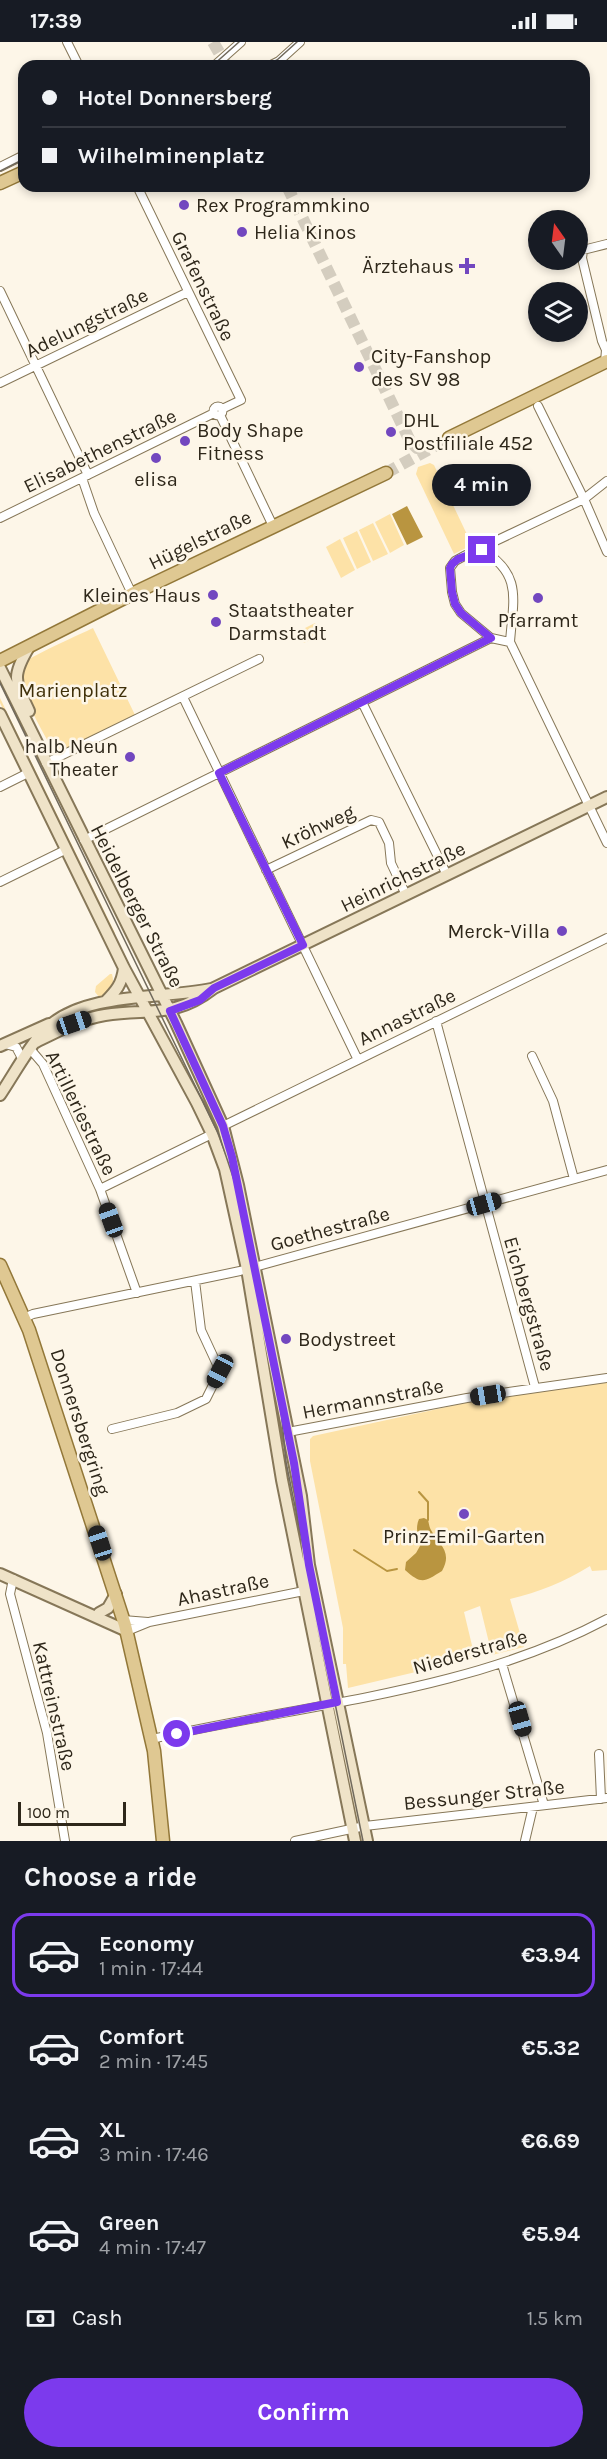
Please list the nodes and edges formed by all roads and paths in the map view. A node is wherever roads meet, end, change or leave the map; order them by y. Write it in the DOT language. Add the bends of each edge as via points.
graph roads {
  1 [pos="67,42"];
  2 [pos="241,42"];
  3 [pos="300,42"];
  4 [pos="76,60"];
  5 [pos="221,60"];
  6 [pos="280,60"];
  7 [pos="18,158"];
  8 [pos="0,167"];
  9 [pos="18,175"];
  10 [pos="0,183"];
  11 [pos="140,192"];
  12 [pos="607,244"];
  13 [pos="0,291"];
  14 [pos="188,292"];
  15 [pos="606,361"];
  16 [pos="36,365"];
  17 [pos="0,383"];
  18 [pos="241,400"];
  19 [pos="538,406"];
  20 [pos="219,413"];
  21 [pos="448,438"];
  22 [pos="386,473"];
  23 [pos="85,476"];
  24 [pos="607,482"];
  25 [pos="584,499"];
  26 [pos="0,518"];
  27 [pos="273,526"];
  28 [pos="482,550"];
  29 [pos="607,552"];
  30 [pos="132,594"];
  31 [pos="491,638"];
  32 [pos="510,642"];
  33 [pos="29,646"];
  34 [pos="259,659"];
  35 [pos="0,661"];
  36 [pos="0,668"];
  37 [pos="183,697"];
  38 [pos="362,702"];
  39 [pos="0,714"];
  40 [pos="31,731"];
  41 [pos="46,764"];
  42 [pos="219,773"];
  43 [pos="28,774"];
  44 [pos="0,787"];
  45 [pos="607,797"];
  46 [pos="589,806"];
  47 [pos="84,840"];
  48 [pos="607,843"];
  49 [pos="65,850"];
  50 [pos="266,870"];
  51 [pos="447,875"];
  52 [pos="0,882"];
  53 [pos="406,895"];
  54 [pos="607,938"];
  55 [pos="303,945"];
  56 [pos="124,968"];
  57 [pos="214,988"];
  58 [pos="162,996"];
  59 [pos="139,999"];
  60 [pos="105,1002"];
  61 [pos="170,1011"];
  62 [pos="147,1013"];
  63 [pos="436,1022"];
  64 [pos="52,1023"];
  65 [pos="2,1045"];
  66 [pos="34,1046"];
  67 [pos="532,1056"];
  68 [pos="358,1059"];
  69 [pos="23,1061"];
  70 [pos="0,1095"];
  71 [pos="223,1126"];
  72 [pos="212,1134"];
  73 [pos="607,1170"];
  74 [pos="574,1179"];
  75 [pos="100,1189"];
  76 [pos="484,1204"];
  77 [pos="0,1265"];
  78 [pos="251,1268"];
  79 [pos="195,1281"];
  80 [pos="137,1293"];
  81 [pos="24,1318"];
  82 [pos="607,1378"];
  83 [pos="535,1387"];
  84 [pos="112,1429"];
  85 [pos="288,1432"];
  86 [pos="275,1434"];
  87 [pos="0,1574"];
  88 [pos="13,1580"];
  89 [pos="309,1590"];
  90 [pos="116,1594"];
  91 [pos="86,1612"];
  92 [pos="99,1613"];
  93 [pos="607,1618"];
  94 [pos="125,1625"];
  95 [pos="502,1664"];
  96 [pos="332,1703"];
  97 [pos="152,1739"];
  98 [pos="599,1754"];
  99 [pos="604,1799"];
  100 [pos="544,1804"];
  101 [pos="533,1807"];
  102 [pos="364,1826"];
  103 [pos="352,1828"];
  104 [pos="65,1841"];
  105 [pos="163,1841"];
  106 [pos="295,1841"];
  107 [pos="355,1841"];
  108 [pos="367,1841"];
  109 [pos="525,1841"];
  1 -- 4 [label="street"];
  2 -- 5 [label="street"];
  3 -- 6 [label="street"];
  7 -- 8 [label="street"];
  9 -- 10 [label="main road"];
  11 -- 14 [label="street, Grafenstraße"];
  12 -- 15 [label="street" via="583,249 582,258"];
  13 -- 16 [label="street"];
  14 -- 16 [label="street, Adelungstraße"];
  14 -- 18 [label="street, Grafenstraße"];
  15 -- 21 [label="main road"];
  16 -- 17 [label="street, Adelungstraße"];
  16 -- 23 [label="street"];
  18 -- 20 [label="street, Elisabethenstraße"];
  19 -- 25 [label="street"];
  20 -- 23 [label="street, Elisabethenstraße"];
  20 -- 27 [label="street"];
  22 -- 27 [label="main road, Hügelstraße"];
  23 -- 26 [label="street, Elisabethenstraße"];
  23 -- 30 [label="street" via="94,513"];
  24 -- 25 [label="street"];
  25 -- 28 [label="street"];
  25 -- 29 [label="street"];
  27 -- 30 [label="main road, Hügelstraße"];
  28 -- 31 [label="street" via="452,564 452,592 461,613"];
  28 -- 32 [label="street" via="506,568 513,586"];
  30 -- 33 [label="main road, Hügelstraße"];
  31 -- 32 [label="street"];
  31 -- 38 [label="street"];
  32 -- 46 [label="street"];
  33 -- 35 [label="main road, Hügelstraße"];
  33 -- 40 [label="main road" via="20,661 16,684 32,717"];
  34 -- 37 [label="street"];
  36 -- 40 [label="main road, Heidelberger Straße"];
  37 -- 41 [label="street"];
  37 -- 42 [label="street"];
  38 -- 42 [label="street"];
  38 -- 51 [label="street"];
  39 -- 43 [label="main road, Heidelberger Straße"];
  40 -- 41 [label="main road, Heidelberger Straße"];
  41 -- 47 [label="main road, Heidelberger Straße"];
  42 -- 47 [label="street"];
  42 -- 50 [label="street"];
  43 -- 44 [label="street"];
  43 -- 49 [label="main road, Heidelberger Straße"];
  45 -- 46 [label="main road, Heinrichstraße"];
  46 -- 48 [label="street"];
  46 -- 51 [label="main road, Heinrichstraße"];
  47 -- 58 [label="main road, Heidelberger Straße"];
  49 -- 52 [label="street"];
  49 -- 56 [label="main road, Heidelberger Straße"];
  50 -- 53 [label="street, Kröhweg" via="371,820 379,822 389,843 391,863"];
  50 -- 55 [label="street"];
  51 -- 53 [label="main road, Heinrichstraße"];
  53 -- 55 [label="main road, Heinrichstraße"];
  54 -- 63 [label="street, Annastraße"];
  55 -- 57 [label="main road, Heinrichstraße"];
  55 -- 68 [label="street"];
  56 -- 59 [label="main road, Heidelberger Straße"];
  56 -- 60 [label="main road" via="119,988"];
  57 -- 58 [label="main road, Heinrichstraße"];
  57 -- 61 [label="main road, Heinrichstraße" via="200,1000"];
  58 -- 59 [label="main road, Heinrichstraße"];
  58 -- 61 [label="main road, Heidelberger Straße"];
  59 -- 60 [label="main road, Heinrichstraße"];
  59 -- 62 [label="main road, Heidelberger Straße"];
  60 -- 64 [label="main road, Heinrichstraße" via="70,1012"];
  61 -- 62 [label="main road, Heinrichstraße"];
  61 -- 71 [label="main road, Heidelberger Straße"];
  62 -- 66 [label="main road, Heinrichstraße" via="89,1018"];
  62 -- 72 [label="main road, Heidelberger Straße"];
  63 -- 68 [label="street, Annastraße"];
  63 -- 76 [label="street, Eichbergstraße"];
  64 -- 65 [label="main road, Heinrichstraße"];
  64 -- 66 [label="main road"];
  65 -- 69 [label="street" via="20,1051"];
  66 -- 69 [label="main road"];
  66 -- 75 [label="street, Artilleriestraße"];
  67 -- 74 [label="street" via="553,1101"];
  68 -- 71 [label="street, Annastraße"];
  69 -- 70 [label="main road"];
  71 -- 78 [label="main road, Heidelberger Straße"];
  72 -- 75 [label="street"];
  72 -- 78 [label="main road, Heidelberger Straße"];
  73 -- 74 [label="street, Goethestraße"];
  74 -- 76 [label="street, Goethestraße"];
  75 -- 80 [label="street, Artilleriestraße"];
  76 -- 78 [label="street, Goethestraße"];
  76 -- 83 [label="street, Eichbergstraße"];
  77 -- 81 [label="main road, Donnersbergring"];
  78 -- 79 [label="street, Goethestraße"];
  78 -- 85 [label="main road, Heidelberger Straße"];
  78 -- 86 [label="main road, Heidelberger Straße"];
  79 -- 80 [label="street, Goethestraße"];
  79 -- 84 [label="street" via="201,1330 220,1371 206,1399 177,1413"];
  80 -- 81 [label="street, Goethestraße"];
  81 -- 90 [label="main road, Donnersbergring"];
  82 -- 83 [label="street, Hermannstraße"];
  83 -- 85 [label="street, Hermannstraße"];
  85 -- 86 [label="main road"];
  85 -- 89 [label="main road, Heidelberger Straße" via="301,1496"];
  86 -- 89 [label="main road, Heidelberger Straße"];
  87 -- 88 [label="main road"];
  88 -- 91 [label="main road"];
  88 -- 104 [label="street, Kattreinstraße" via="10,1594 46,1733"];
  89 -- 94 [label="street, Ahastraße"];
  89 -- 96 [label="main road, Heidelberger Straße"];
  90 -- 92 [label="main road" via="108,1608"];
  90 -- 94 [label="main road, Donnersbergring"];
  91 -- 92 [label="main road"];
  91 -- 94 [label="main road"];
  92 -- 94 [label="main road"];
  93 -- 95 [label="street, Niederstraße" via="568,1639"];
  94 -- 97 [label="main road, Donnersbergring"];
  95 -- 96 [label="street, Niederstraße"];
  95 -- 100 [label="street"];
  96 -- 97 [label="street, Niederstraße"];
  96 -- 102 [label="main road, Heidelberger Straße"];
  96 -- 103 [label="main road, Heidelberger Straße"];
  97 -- 105 [label="main road, Donnersbergring"];
  98 -- 99 [label="street"];
  99 -- 100 [label="street, Bessunger Straße"];
  100 -- 101 [label="street, Bessunger Straße"];
  101 -- 102 [label="street, Bessunger Straße"];
  101 -- 109 [label="street"];
  102 -- 103 [label="street"];
  102 -- 108 [label="main road, Heidelberger Straße"];
  103 -- 106 [label="street"];
  103 -- 107 [label="main road, Heidelberger Straße"];
}
